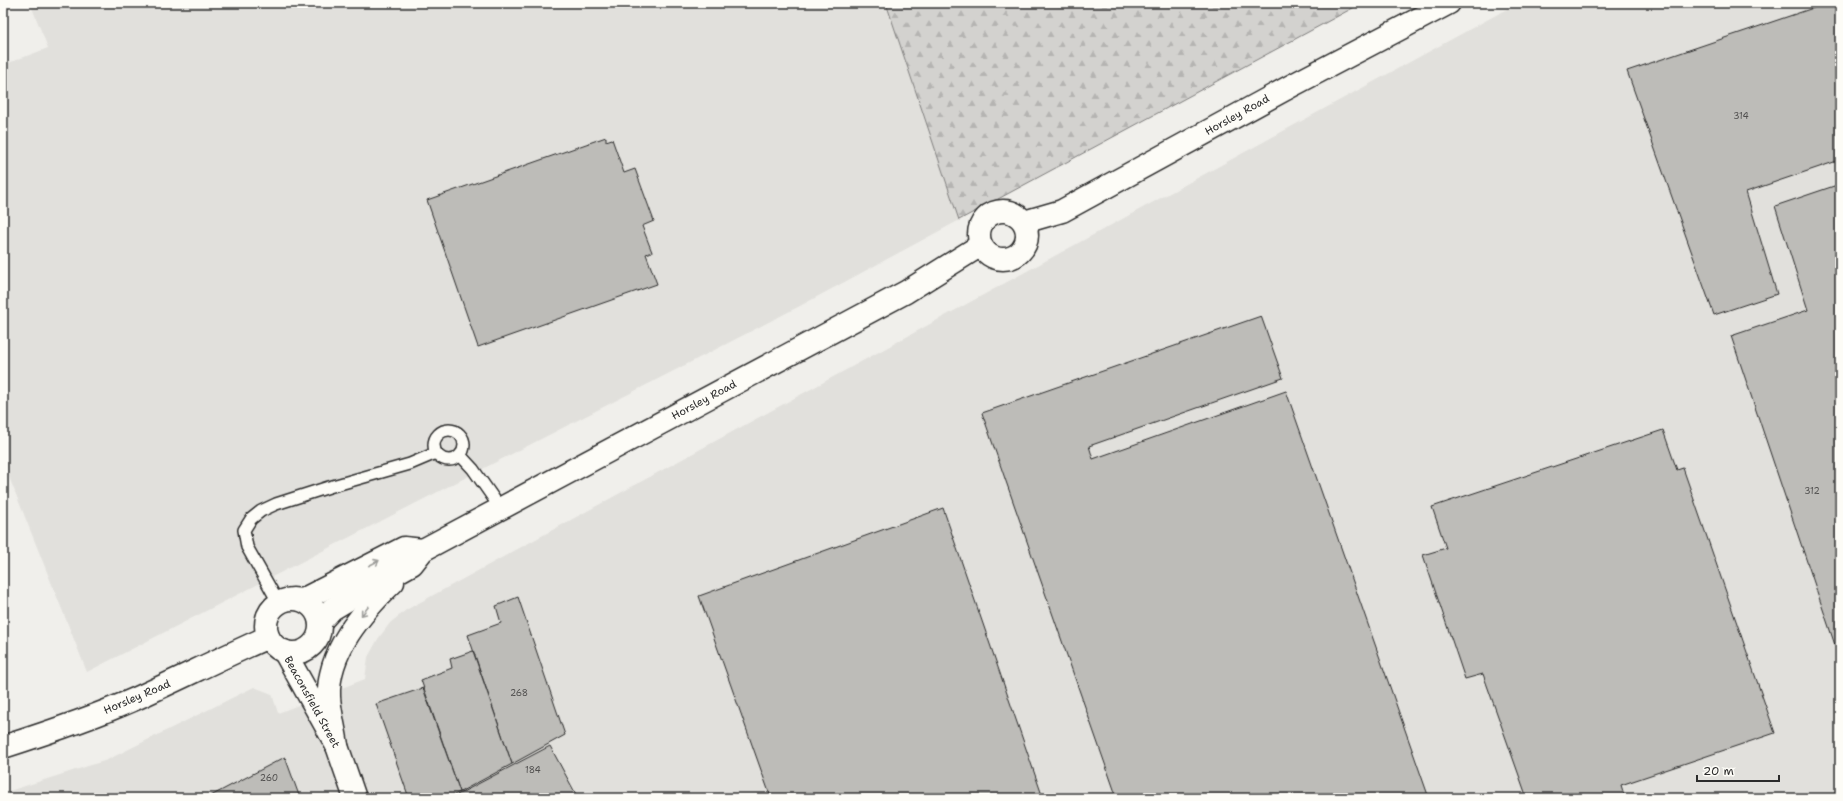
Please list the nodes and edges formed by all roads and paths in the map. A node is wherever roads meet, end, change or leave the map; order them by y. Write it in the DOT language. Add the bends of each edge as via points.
graph roads {
  1 [pos="1449,3"];
  2 [pos="1024,222"];
  3 [pos="981,245"];
  4 [pos="436,453"];
  5 [pos="460,455"];
  6 [pos="501,509"];
  7 [pos="418,557"];
  8 [pos="302,600"];
  9 [pos="278,602"];
  10 [pos="319,629"];
  11 [pos="276,644"];
  12 [pos="330,679"];
  13 [pos="337,746"];
  14 [pos="3,747"];
  15 [pos="355,798"];
  1 -- 2 [label="main road, Horsley Road" via="1062,211"];
  2 -- 3 [label="main road" via="1012,212 997,211 990,214 980,228"];
  2 -- 3 [label="main road" via="1027,238 1021,251 1015,256 999,259"];
  3 -- 6 [label="main road, Horsley Road" via="906,292"];
  4 -- 5 [label="lane" via="442,459 450,460"];
  4 -- 5 [label="lane" via="435,441 440,434 448,431 457,433 462,439"];
  4 -- 9 [label="lane" via="410,464 276,504 251,519 244,530 247,547"];
  5 -- 6 [label="lane"];
  6 -- 7 [label="main road, Horsley Road"];
  8 -- 7 [label="main road, one-way" via="404,548"];
  7 -- 10 [label="main road, Horsley Road" via="332,609"];
  7 -- 12 [label="main road, one-way" via="380,594 357,622 336,659"];
  8 -- 9 [label="main road" via="286,599"];
  8 -- 10 [label="main road" via="315,609"];
  9 -- 11 [label="main road" via="272,607 265,622"];
  10 -- 11 [label="main road" via="315,642 304,650 290,653"];
  10 -- 12 [label="main road"];
  11 -- 13 [label="main road, Beaconsfield Street"];
  11 -- 14 [label="main road, Horsley Road" via="224,656 133,700"];
  12 -- 13 [label="main road" via="329,698"];
  13 -- 15 [label="main road, Beaconsfield Street"];
}
